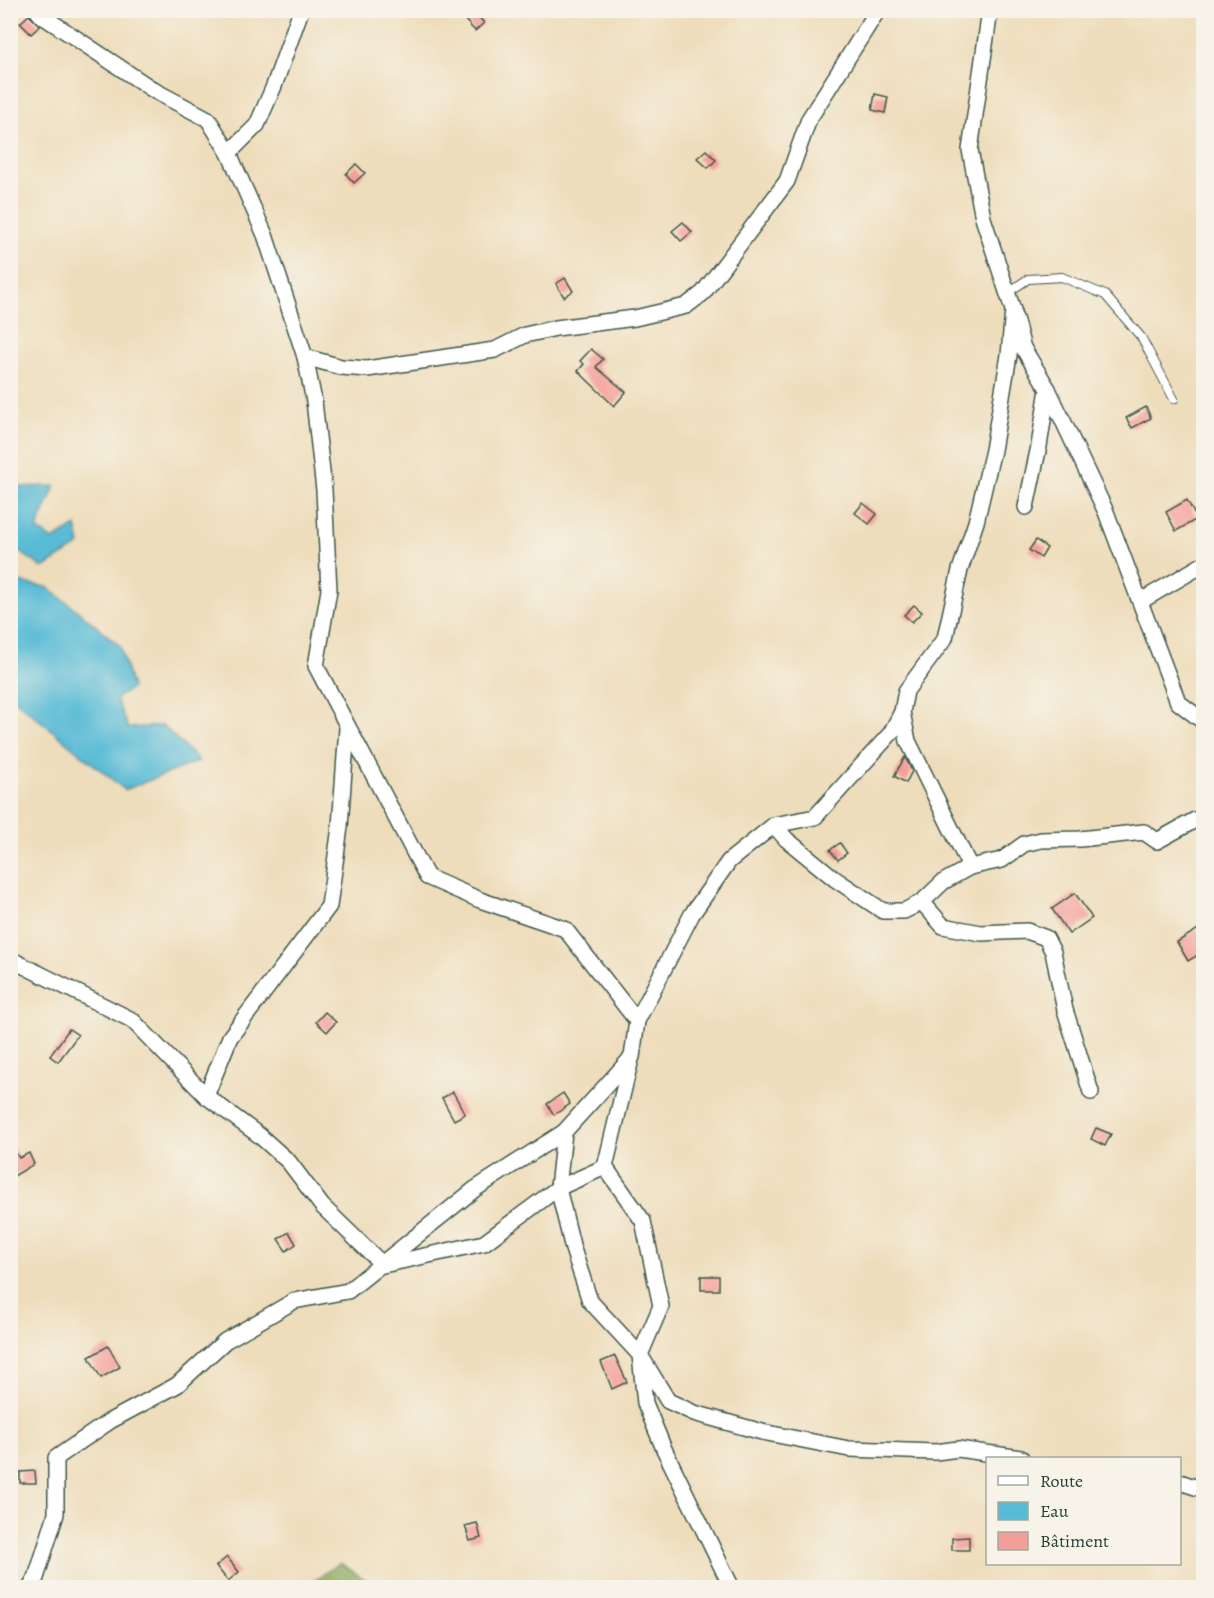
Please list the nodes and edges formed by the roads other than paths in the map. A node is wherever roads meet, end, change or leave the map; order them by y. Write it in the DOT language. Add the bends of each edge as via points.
graph roads {
  1 [pos="38,10"];
  2 [pos="301,10"];
  3 [pos="878,10"];
  4 [pos="990,10"];
  5 [pos="230,153"];
  6 [pos="1007,293"];
  7 [pos="1013,310"];
  8 [pos="306,357"];
  9 [pos="1048,389"];
  10 [pos="1174,399"];
  11 [pos="1026,507"];
  12 [pos="1203,564"];
  13 [pos="1141,601"];
  14 [pos="902,712"];
  15 [pos="1203,722"];
  16 [pos="347,728"];
  17 [pos="1203,819"];
  18 [pos="774,825"];
  19 [pos="970,867"];
  20 [pos="922,902"];
  21 [pos="10,959"];
  22 [pos="637,1021"];
  23 [pos="632,1057"];
  24 [pos="1091,1092"];
  25 [pos="206,1096"];
  26 [pos="564,1132"];
  27 [pos="605,1167"];
  28 [pos="558,1188"];
  29 [pos="383,1265"];
  30 [pos="640,1355"];
  31 [pos="1013,1457"];
  32 [pos="1181,1483"];
  33 [pos="1203,1490"];
  34 [pos="30,1587"];
  35 [pos="732,1587"];
  1 -- 5 [label="street" via="155,91 208,119"];
  2 -- 5 [label="street" via="257,125"];
  3 -- 8 [label="street" via="809,119 787,182 703,293 686,306 525,335 495,350 367,369 341,367"];
  4 -- 6 [label="street" via="970,150 983,218"];
  5 -- 8 [label="street" via="265,235"];
  6 -- 7 [label="street"];
  6 -- 10 [label="lane" via="1028,279 1062,277 1105,295 1141,337"];
  7 -- 9 [label="street" via="1023,348"];
  7 -- 14 [label="street" via="993,450 945,638 906,691"];
  8 -- 16 [label="street" via="324,490 329,590 316,666"];
  9 -- 11 [label="street"];
  9 -- 13 [label="street" via="1106,512"];
  12 -- 13 [label="street"];
  13 -- 15 [label="street" via="1178,702"];
  14 -- 18 [label="street" via="891,733 814,817"];
  14 -- 19 [label="street" via="908,741"];
  16 -- 22 [label="street" via="427,878 565,929"];
  16 -- 25 [label="street" via="329,906 230,1037"];
  17 -- 19 [label="street" via="1157,841 1144,832 1041,840 1024,844 1002,860"];
  18 -- 20 [label="street" via="835,879 883,911 904,911"];
  18 -- 22 [label="street" via="729,861 698,905"];
  19 -- 20 [label="street" via="943,882"];
  20 -- 24 [label="street" via="943,926 981,933 1027,931 1046,938"];
  21 -- 25 [label="street" via="132,1020"];
  22 -- 23 [label="street"];
  23 -- 26 [label="street"];
  23 -- 27 [label="street"];
  25 -- 29 [label="street" via="289,1162 322,1206"];
  26 -- 28 [label="street"];
  26 -- 29 [label="street" via="475,1189"];
  27 -- 28 [label="street"];
  27 -- 30 [label="street" via="643,1221 661,1306"];
  28 -- 29 [label="street" via="484,1243"];
  28 -- 30 [label="street" via="590,1301"];
  29 -- 34 [label="street" via="348,1291 294,1301 225,1341 177,1385 110,1421 56,1458 56,1514"];
  30 -- 31 [label="street" via="668,1401 694,1413 762,1432 849,1449 958,1449"];
  30 -- 35 [label="street" via="645,1403"];
  32 -- 33 [label="street"];
}
